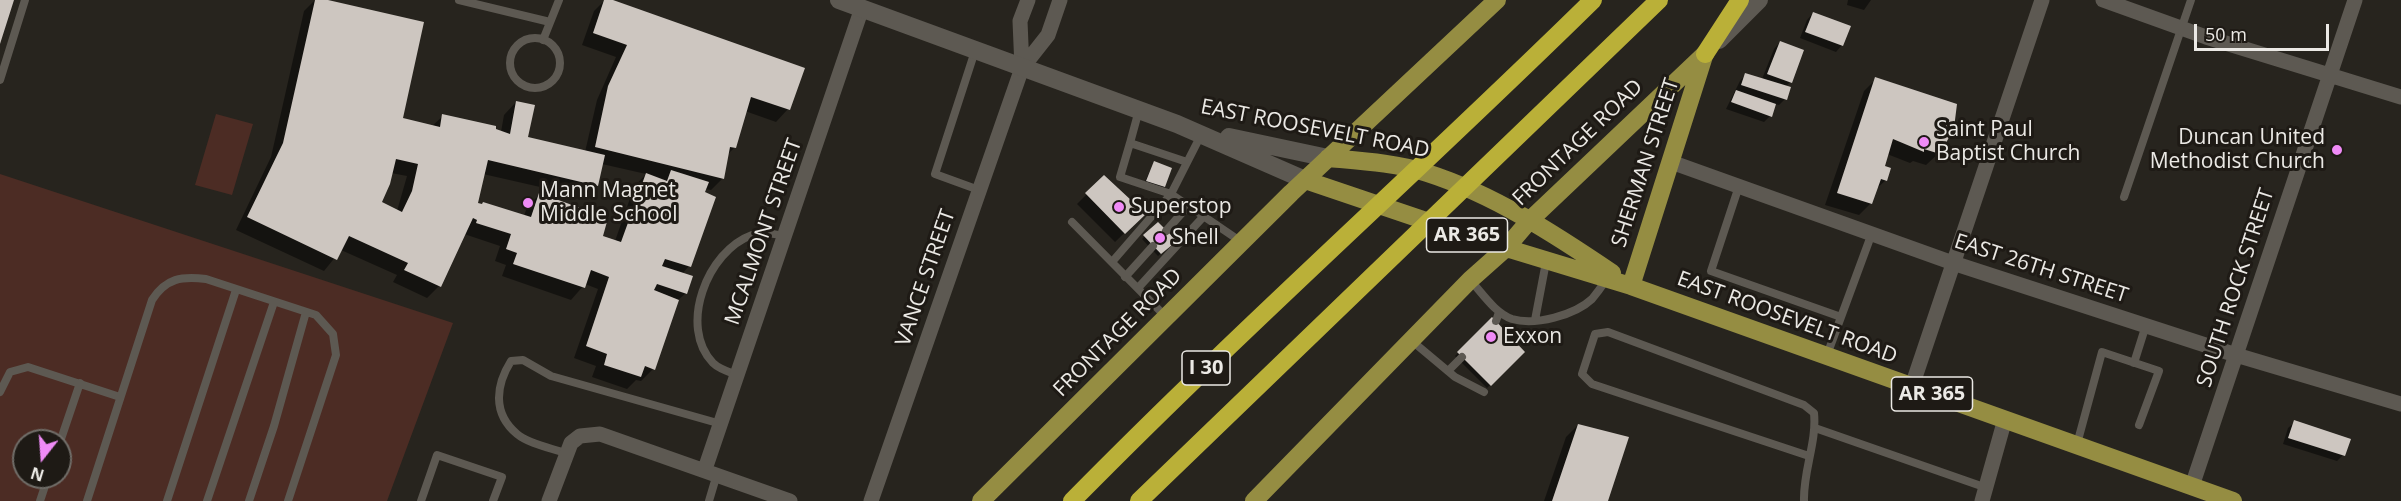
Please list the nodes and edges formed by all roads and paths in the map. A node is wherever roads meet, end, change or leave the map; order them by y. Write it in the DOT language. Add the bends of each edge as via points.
graph roads {
  1 [pos="25,0"];
  2 [pos="459,0"];
  3 [pos="559,0"];
  4 [pos="839,0"];
  5 [pos="1028,0"];
  6 [pos="1060,0"];
  7 [pos="1497,0"];
  8 [pos="1593,0"];
  9 [pos="1659,0"];
  10 [pos="1740,0"];
  11 [pos="1759,0"];
  12 [pos="2042,0"];
  13 [pos="2103,0"];
  14 [pos="2191,0"];
  15 [pos="2355,0"];
  16 [pos="862,8"];
  17 [pos="550,22"];
  18 [pos="2181,28"];
  19 [pos="543,40"];
  20 [pos="975,51"];
  21 [pos="1705,54"];
  22 [pos="1022,68"];
  23 [pos="2330,73"];
  24 [pos="0,80"];
  25 [pos="2401,97"];
  26 [pos="1139,110"];
  27 [pos="1177,124"];
  28 [pos="1202,134"];
  29 [pos="1130,143"];
  30 [pos="1328,158"];
  31 [pos="1187,162"];
  32 [pos="1671,162"];
  33 [pos="1305,180"];
  34 [pos="1739,186"];
  35 [pos="979,190"];
  36 [pos="1171,194"];
  37 [pos="2124,197"];
  38 [pos="1189,205"];
  39 [pos="1204,216"];
  40 [pos="1529,221"];
  41 [pos="1072,222"];
  42 [pos="1166,231"];
  43 [pos="1872,233"];
  44 [pos="784,236"];
  45 [pos="1241,242"];
  46 [pos="1153,246"];
  47 [pos="1506,248"];
  48 [pos="1546,260"];
  49 [pos="1112,262"];
  50 [pos="1953,263"];
  51 [pos="1609,275"];
  52 [pos="1125,277"];
  53 [pos="1470,280"];
  54 [pos="1631,286"];
  55 [pos="1138,288"];
  56 [pos="236,290"];
  57 [pos="274,302"];
  58 [pos="306,312"];
  59 [pos="1499,312"];
  60 [pos="1166,317"];
  61 [pos="1841,317"];
  62 [pos="1535,320"];
  63 [pos="1496,321"];
  64 [pos="2146,325"];
  65 [pos="1411,340"];
  66 [pos="2236,355"];
  67 [pos="1827,356"];
  68 [pos="1461,357"];
  69 [pos="2134,363"];
  70 [pos="1448,371"];
  71 [pos="737,375"];
  72 [pos="80,383"];
  73 [pos="1912,386"];
  74 [pos="0,392"];
  75 [pos="1484,392"];
  76 [pos="120,396"];
  77 [pos="2401,404"];
  78 [pos="2005,419"];
  79 [pos="721,424"];
  80 [pos="2139,425"];
  81 [pos="1815,428"];
  82 [pos="64,429"];
  83 [pos="2076,445"];
  84 [pos="565,453"];
  85 [pos="1809,456"];
  86 [pos="711,472"];
  87 [pos="2192,486"];
  88 [pos="1983,494"];
  89 [pos="87,501"];
  90 [pos="167,501"];
  91 [pos="207,501"];
  92 [pos="249,501"];
  93 [pos="288,501"];
  94 [pos="421,501"];
  95 [pos="493,501"];
  96 [pos="549,501"];
  97 [pos="709,501"];
  98 [pos="790,501"];
  99 [pos="870,501"];
  100 [pos="981,501"];
  101 [pos="1072,501"];
  102 [pos="1139,501"];
  103 [pos="1254,501"];
  104 [pos="1804,501"];
  105 [pos="2233,501"];
  1 -- 24 [label="lane"];
  2 -- 17 [label="lane"];
  3 -- 17 [label="lane"];
  4 -- 16 [label="main road, EAST ROOSEVELT ROAD / AR 365"];
  5 -- 22 [label="street, VANCE STREET" via="1020,21"];
  6 -- 22 [label="street, VANCE STREET" via="1048,34"];
  7 -- 30 [label="main road, FRONTAGE ROAD"];
  8 -- 101 [label="highway, I 30" via="1456,135 1156,415"];
  9 -- 102 [label="highway, I 30"];
  10 -- 21 [label="highway"];
  11 -- 21 [label="main road, FRONTAGE ROAD"];
  12 -- 50 [label="street"];
  13 -- 18 [label="street"];
  14 -- 18 [label="lane"];
  15 -- 23 [label="street, SOUTH ROCK STREET"];
  16 -- 20 [label="main road, EAST ROOSEVELT ROAD / AR 365"];
  16 -- 44 [label="street, MCALMONT STREET"];
  17 -- 19 [label="lane"];
  18 -- 23 [label="street"];
  18 -- 37 [label="lane"];
  19 -- 19 [label="lane" via="526,40 511,60 514,77 528,87 543,87 559,71 556,49"];
  20 -- 22 [label="main road, EAST ROOSEVELT ROAD / AR 365"];
  20 -- 35 [label="lane" via="935,174"];
  21 -- 32 [label="main road, SHERMAN STREET"];
  21 -- 40 [label="main road, FRONTAGE ROAD"];
  22 -- 26 [label="main road, EAST ROOSEVELT ROAD / AR 365"];
  22 -- 35 [label="street, VANCE STREET"];
  23 -- 25 [label="street"];
  23 -- 66 [label="street, SOUTH ROCK STREET"];
  26 -- 27 [label="main road, EAST ROOSEVELT ROAD / AR 365"];
  26 -- 29 [label="lane"];
  27 -- 28 [label="main road, EAST ROOSEVELT ROAD / AR 365"];
  27 -- 30 [label="main road, EAST ROOSEVELT ROAD / AR 365"];
  28 -- 31 [label="lane"];
  28 -- 33 [label="main road, EAST ROOSEVELT ROAD / AR 365"];
  29 -- 31 [label="lane"];
  29 -- 36 [label="lane" via="1120,177"];
  30 -- 33 [label="main road, FRONTAGE ROAD"];
  30 -- 40 [label="main road, EAST ROOSEVELT ROAD / AR 365" via="1427,173 1478,193"];
  31 -- 36 [label="lane"];
  32 -- 34 [label="street, EAST 26TH STREET"];
  32 -- 54 [label="main road, SHERMAN STREET"];
  33 -- 45 [label="main road, FRONTAGE ROAD"];
  33 -- 47 [label="main road, EAST ROOSEVELT ROAD / AR 365"];
  34 -- 43 [label="street, EAST 26TH STREET"];
  34 -- 61 [label="lane" via="1711,271"];
  35 -- 99 [label="street, VANCE STREET"];
  36 -- 38 [label="lane"];
  36 -- 49 [label="lane"];
  38 -- 39 [label="lane"];
  38 -- 42 [label="lane"];
  39 -- 45 [label="lane"];
  39 -- 55 [label="lane"];
  40 -- 47 [label="main road, FRONTAGE ROAD"];
  40 -- 51 [label="main road, EAST ROOSEVELT ROAD / AR 365"];
  41 -- 49 [label="lane"];
  43 -- 50 [label="street, EAST 26TH STREET"];
  43 -- 61 [label="lane"];
  44 -- 71 [label="street, MCALMONT STREET"];
  44 -- 71 [label="lane" via="753,234 739,241 711,267 701,294 698,311 705,351 716,366"];
  45 -- 60 [label="main road, FRONTAGE ROAD"];
  46 -- 52 [label="lane"];
  47 -- 48 [label="main road, EAST ROOSEVELT ROAD / AR 365"];
  47 -- 53 [label="main road, FRONTAGE ROAD"];
  48 -- 51 [label="main road, EAST ROOSEVELT ROAD / AR 365"];
  48 -- 62 [label="lane"];
  49 -- 52 [label="lane"];
  50 -- 64 [label="street, EAST 26TH STREET"];
  50 -- 73 [label="street"];
  51 -- 54 [label="main road, EAST ROOSEVELT ROAD / AR 365"];
  51 -- 62 [label="lane" via="1591,300 1571,312"];
  52 -- 55 [label="lane"];
  53 -- 59 [label="lane"];
  53 -- 65 [label="main road, FRONTAGE ROAD"];
  54 -- 67 [label="main road, EAST ROOSEVELT ROAD / AR 365"];
  55 -- 60 [label="lane"];
  56 -- 57 [label="lane"];
  56 -- 76 [label="lane" via="192,277 168,281 158,290"];
  56 -- 90 [label="lane"];
  57 -- 58 [label="lane"];
  57 -- 91 [label="lane"];
  58 -- 92 [label="lane"];
  58 -- 93 [label="lane" via="329,326 336,341 336,355"];
  59 -- 62 [label="lane" via="1513,319"];
  59 -- 63 [label="lane"];
  60 -- 100 [label="main road, FRONTAGE ROAD"];
  61 -- 67 [label="lane"];
  64 -- 66 [label="street, EAST 26TH STREET"];
  64 -- 69 [label="lane"];
  65 -- 70 [label="lane"];
  65 -- 103 [label="main road, FRONTAGE ROAD"];
  66 -- 77 [label="street, EAST 26TH STREET"];
  66 -- 87 [label="street, SOUTH ROCK STREET"];
  67 -- 73 [label="main road, EAST ROOSEVELT ROAD / AR 365"];
  68 -- 70 [label="lane"];
  69 -- 80 [label="lane" via="2159,371"];
  69 -- 83 [label="lane" via="2102,352"];
  70 -- 75 [label="lane"];
  71 -- 79 [label="street, MCALMONT STREET"];
  72 -- 74 [label="lane" via="28,367 10,372"];
  72 -- 76 [label="lane"];
  72 -- 82 [label="lane"];
  73 -- 78 [label="main road, EAST ROOSEVELT ROAD / AR 365"];
  76 -- 89 [label="lane"];
  78 -- 83 [label="main road, EAST ROOSEVELT ROAD / AR 365"];
  78 -- 88 [label="street"];
  79 -- 84 [label="lane" via="551,376 523,360 511,361 500,379 498,397 504,418 517,434"];
  79 -- 86 [label="street, MCALMONT STREET"];
  81 -- 85 [label="lane"];
  81 -- 85 [label="lane" via="1814,413 1804,405 1608,332 1595,334 1582,374 1592,384"];
  81 -- 88 [label="lane"];
  83 -- 87 [label="main road, EAST ROOSEVELT ROAD / AR 365"];
  84 -- 86 [label="street" via="580,436 600,434"];
  84 -- 96 [label="street"];
  85 -- 104 [label="lane"];
  86 -- 97 [label="lane"];
  86 -- 98 [label="street"];
  87 -- 105 [label="main road, EAST ROOSEVELT ROAD / AR 365"];
  94 -- 95 [label="lane" via="437,455 502,477"];
}
